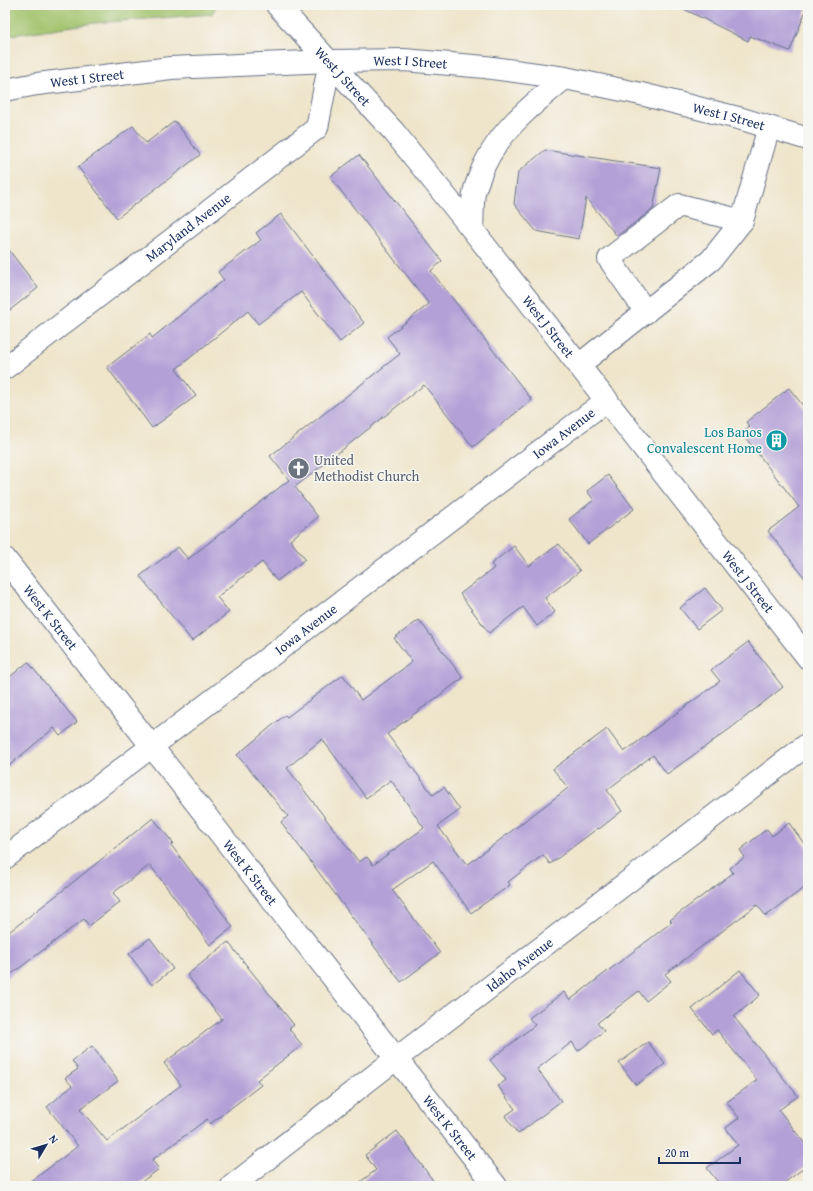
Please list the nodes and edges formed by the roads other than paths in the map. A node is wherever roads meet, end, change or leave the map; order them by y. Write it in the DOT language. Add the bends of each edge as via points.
graph roads {
  1 [pos="277,5"];
  2 [pos="330,61"];
  3 [pos="565,78"];
  4 [pos="5,90"];
  5 [pos="769,128"];
  6 [pos="808,139"];
  7 [pos="742,221"];
  8 [pos="472,229"];
  9 [pos="646,312"];
  10 [pos="579,364"];
  11 [pos="5,368"];
  12 [pos="607,400"];
  13 [pos="5,559"];
  14 [pos="808,658"];
  15 [pos="808,744"];
  16 [pos="152,747"];
  17 [pos="5,858"];
  18 [pos="397,1058"];
  19 [pos="232,1186"];
  20 [pos="496,1186"];
  1 -- 2 [label="street, West J Street"];
  2 -- 3 [label="street, West I Street" via="404,60"];
  2 -- 4 [label="street, West I Street" via="171,68"];
  2 -- 8 [label="street, West J Street" via="394,132"];
  2 -- 11 [label="street, Maryland Avenue" via="317,128"];
  3 -- 5 [label="street, West I Street" via="641,94"];
  3 -- 8 [label="street" via="518,118 488,156 474,192"];
  5 -- 6 [label="street, West I Street"];
  5 -- 7 [label="street"];
  7 -- 9 [label="street" via="711,260"];
  7 -- 9 [label="street" via="679,205 609,259"];
  8 -- 10 [label="street, West J Street"];
  9 -- 10 [label="street"];
  10 -- 12 [label="street, West J Street"];
  12 -- 14 [label="street, West J Street"];
  12 -- 16 [label="street, Iowa Avenue"];
  13 -- 16 [label="street, West K Street"];
  15 -- 18 [label="street, Idaho Avenue"];
  16 -- 17 [label="street, Iowa Avenue"];
  16 -- 18 [label="street, West K Street"];
  18 -- 19 [label="street, Idaho Avenue"];
  18 -- 20 [label="street, West K Street"];
}
